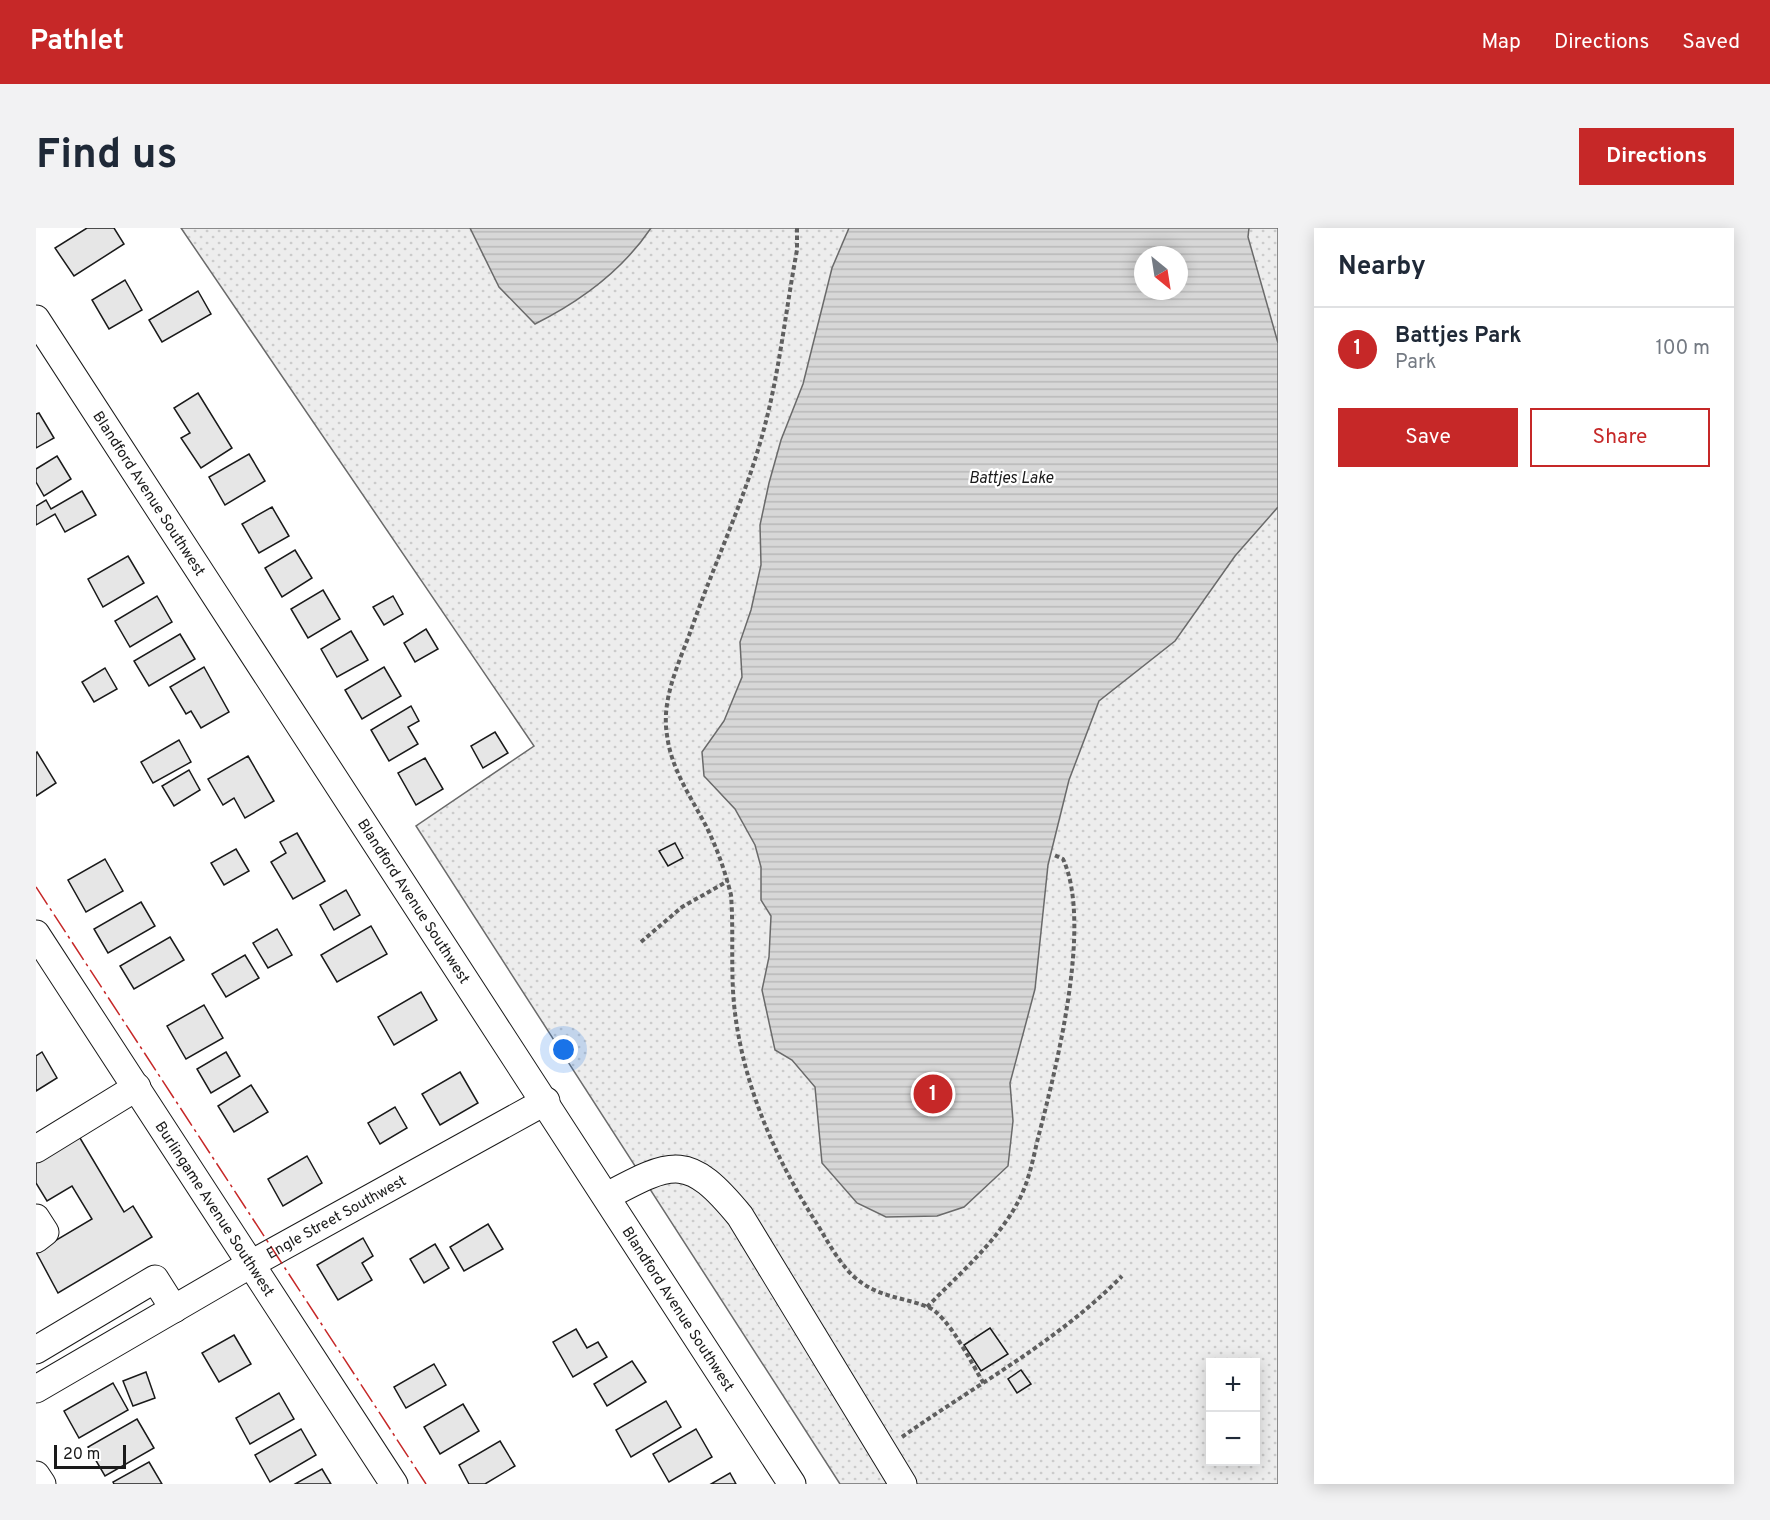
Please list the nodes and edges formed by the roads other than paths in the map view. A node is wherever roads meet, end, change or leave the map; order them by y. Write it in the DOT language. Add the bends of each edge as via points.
graph roads {
  1 [pos="36,319"];
  2 [pos="36,934"];
  3 [pos="137,1087"];
  4 [pos="546,1101"];
  5 [pos="36,1149"];
  6 [pos="607,1196"];
  7 [pos="36,1218"];
  8 [pos="36,1239"];
  9 [pos="251,1264"];
  10 [pos="174,1309"];
  11 [pos="36,1350"];
  12 [pos="36,1389"];
  13 [pos="36,1474"];
  14 [pos="42,1484"];
  15 [pos="394,1484"];
  16 [pos="792,1484"];
  17 [pos="903,1484"];
  1 -- 4 [label="street, Blandford Avenue Southwest"];
  2 -- 3 [label="street, Burlingame Avenue Southwest"];
  3 -- 5 [label="street"];
  3 -- 9 [label="street, Burlingame Avenue Southwest"];
  4 -- 6 [label="street, Blandford Avenue Southwest"];
  4 -- 9 [label="street, Engle Street Southwest"];
  6 -- 16 [label="street, Blandford Avenue Southwest"];
  6 -- 17 [label="street" via="671,1167 697,1173 721,1192 740,1216"];
  7 -- 8 [label="street" via="45,1232"];
  9 -- 10 [label="street, Engle Street Southwest"];
  9 -- 15 [label="street, Burlingame Avenue Southwest"];
  10 -- 11 [label="street" via="155,1280"];
  10 -- 12 [label="street, Engle Street Southwest"];
  13 -- 14 [label="street"];
}
